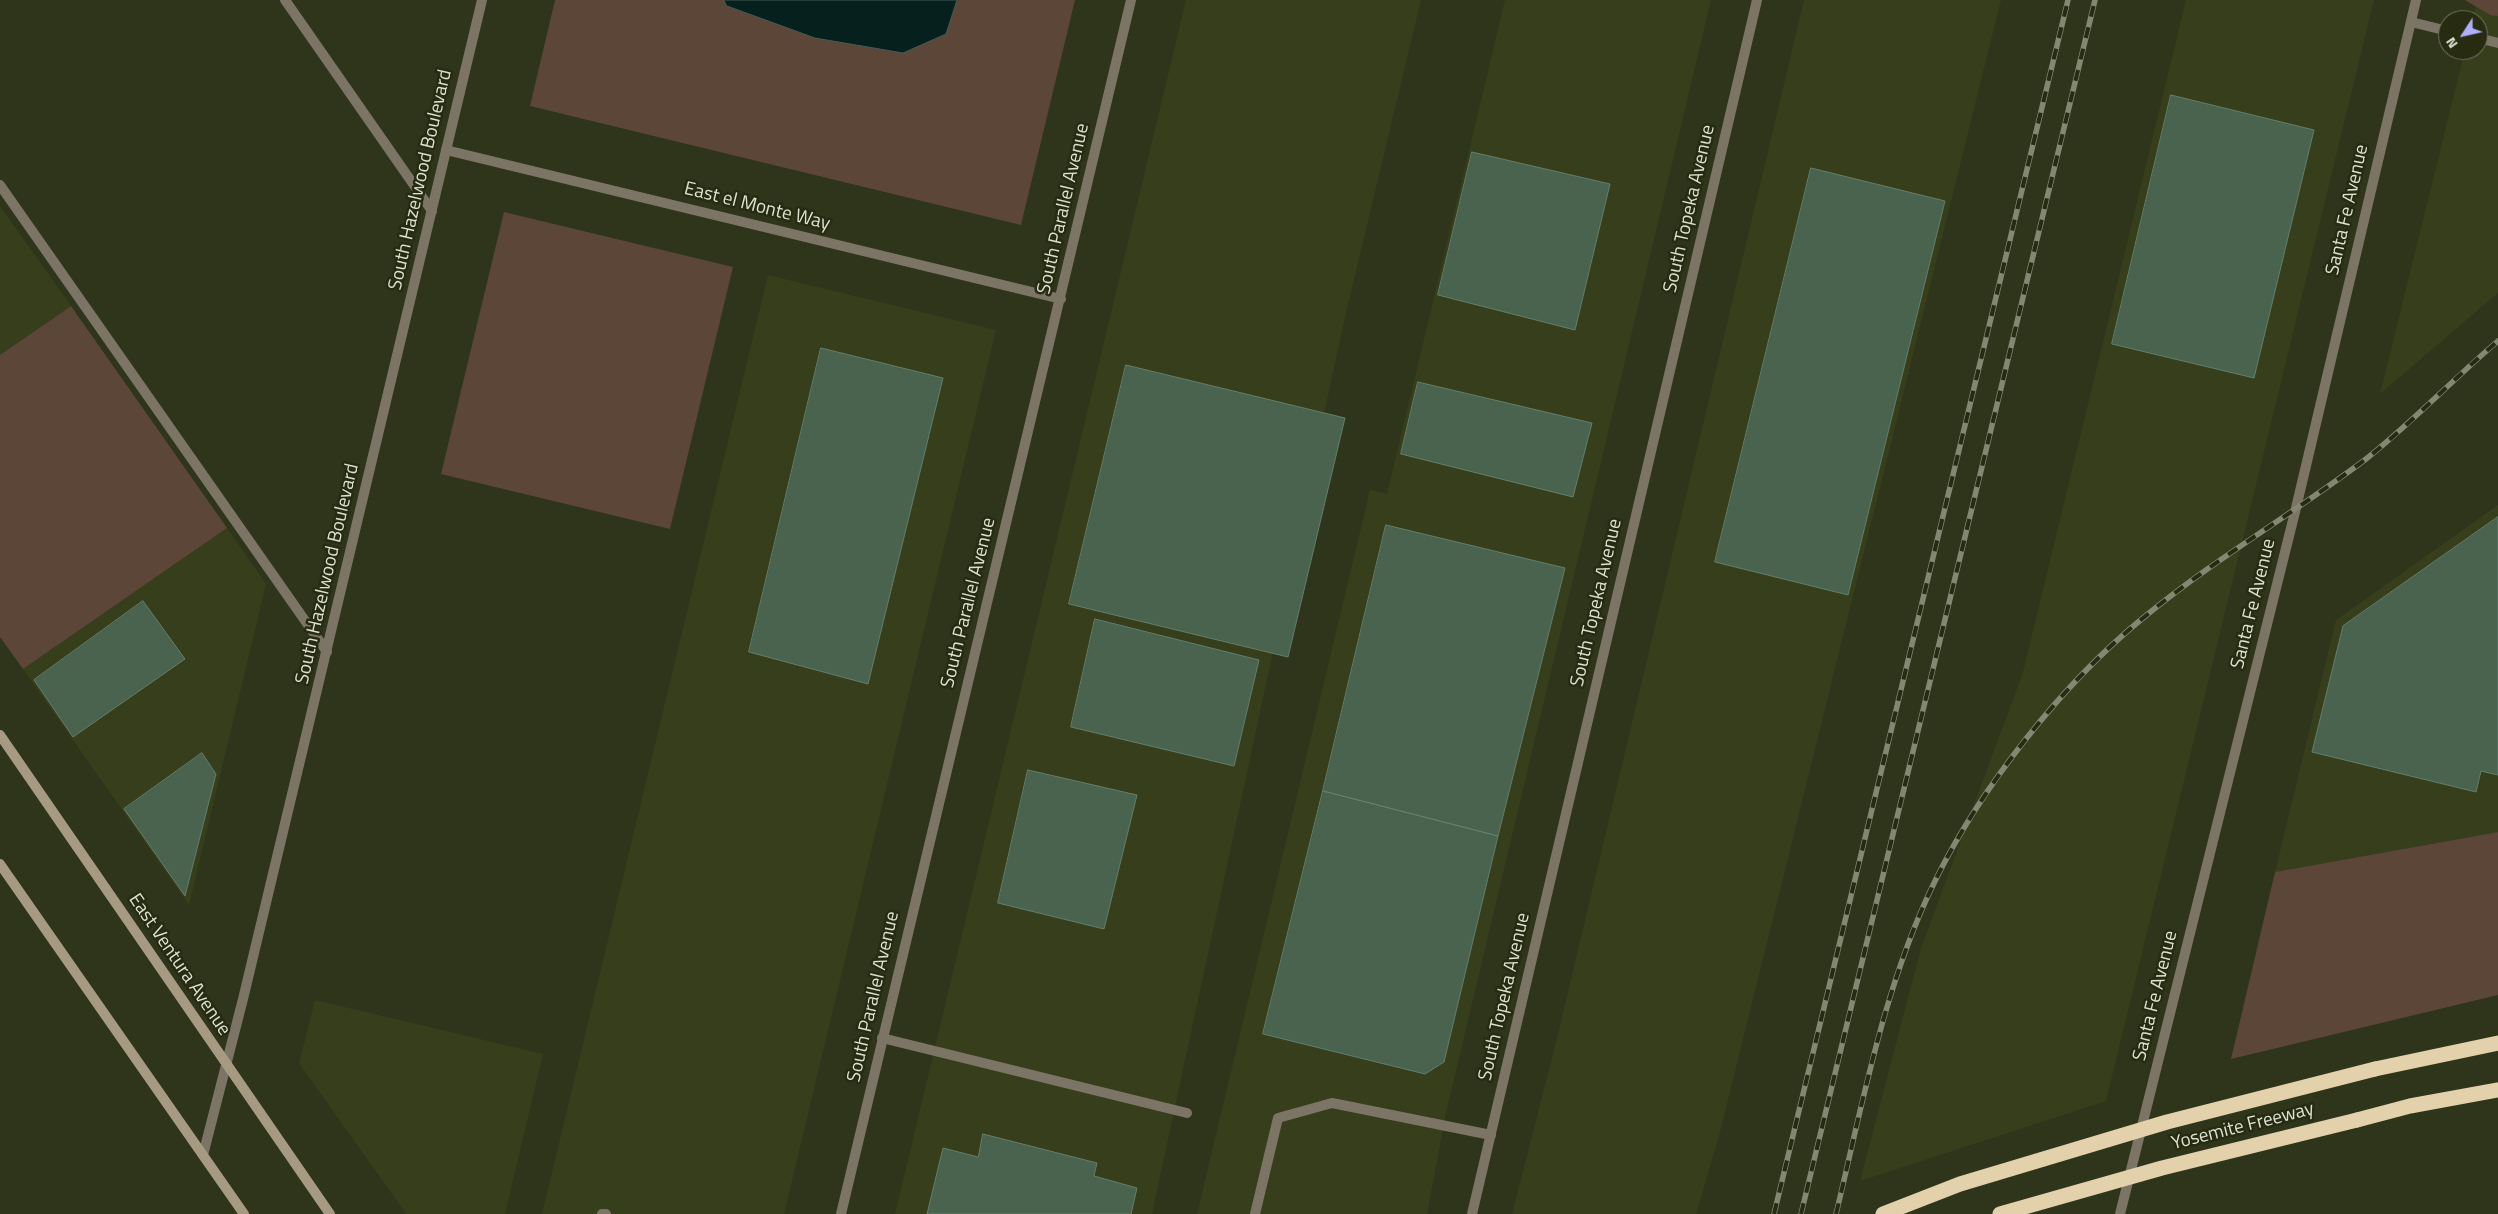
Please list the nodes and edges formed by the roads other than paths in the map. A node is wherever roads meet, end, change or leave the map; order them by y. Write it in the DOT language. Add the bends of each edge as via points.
graph roads {
  1 [pos="285,0"];
  2 [pos="482,0"];
  3 [pos="1131,0"];
  4 [pos="1756,0"];
  5 [pos="2416,0"];
  6 [pos="2411,22"];
  7 [pos="2438,29"];
  8 [pos="446,150"];
  9 [pos="0,185"];
  10 [pos="432,211"];
  11 [pos="1060,299"];
  12 [pos="327,652"];
  13 [pos="0,735"];
  14 [pos="0,864"];
  15 [pos="882,1038"];
  16 [pos="2498,1043"];
  17 [pos="227,1066"];
  18 [pos="2498,1090"];
  19 [pos="1187,1113"];
  20 [pos="1491,1135"];
  21 [pos="203,1155"];
  22 [pos="244,1214"];
  23 [pos="330,1214"];
  24 [pos="602,1214"];
  25 [pos="606,1214"];
  26 [pos="841,1214"];
  27 [pos="1255,1214"];
  28 [pos="1472,1214"];
  29 [pos="1883,1214"];
  30 [pos="2000,1214"];
  31 [pos="2120,1214"];
  1 -- 10 [label="street"];
  2 -- 8 [label="street, South Hazelwood Boulevard"];
  3 -- 11 [label="street, South Parallel Avenue"];
  4 -- 20 [label="street, South Topeka Avenue"];
  5 -- 6 [label="street, Santa Fe Avenue"];
  6 -- 7 [label="street"];
  6 -- 31 [label="street, Santa Fe Avenue" via="2293,518"];
  8 -- 10 [label="street, South Hazelwood Boulevard"];
  8 -- 11 [label="street, East el Monte Way"];
  9 -- 12 [label="street"];
  10 -- 12 [label="street, South Hazelwood Boulevard"];
  11 -- 15 [label="street, South Parallel Avenue"];
  12 -- 17 [label="street, South Hazelwood Boulevard"];
  13 -- 17 [label="main road, East Ventura Avenue"];
  14 -- 21 [label="main road"];
  15 -- 19 [label="street"];
  15 -- 26 [label="street, South Parallel Avenue"];
  16 -- 29 [label="highway, bridge" via="2375,1069 2158,1124 1960,1184"];
  17 -- 21 [label="street, South Hazelwood Boulevard"];
  17 -- 23 [label="main road, East Ventura Avenue"];
  18 -- 30 [label="highway, Yosemite Freeway, bridge" via="2410,1106 2162,1168"];
  20 -- 27 [label="street" via="1332,1103 1278,1118"];
  20 -- 28 [label="street, South Topeka Avenue"];
  21 -- 22 [label="main road"];
  24 -- 25 [label="street"];
}
